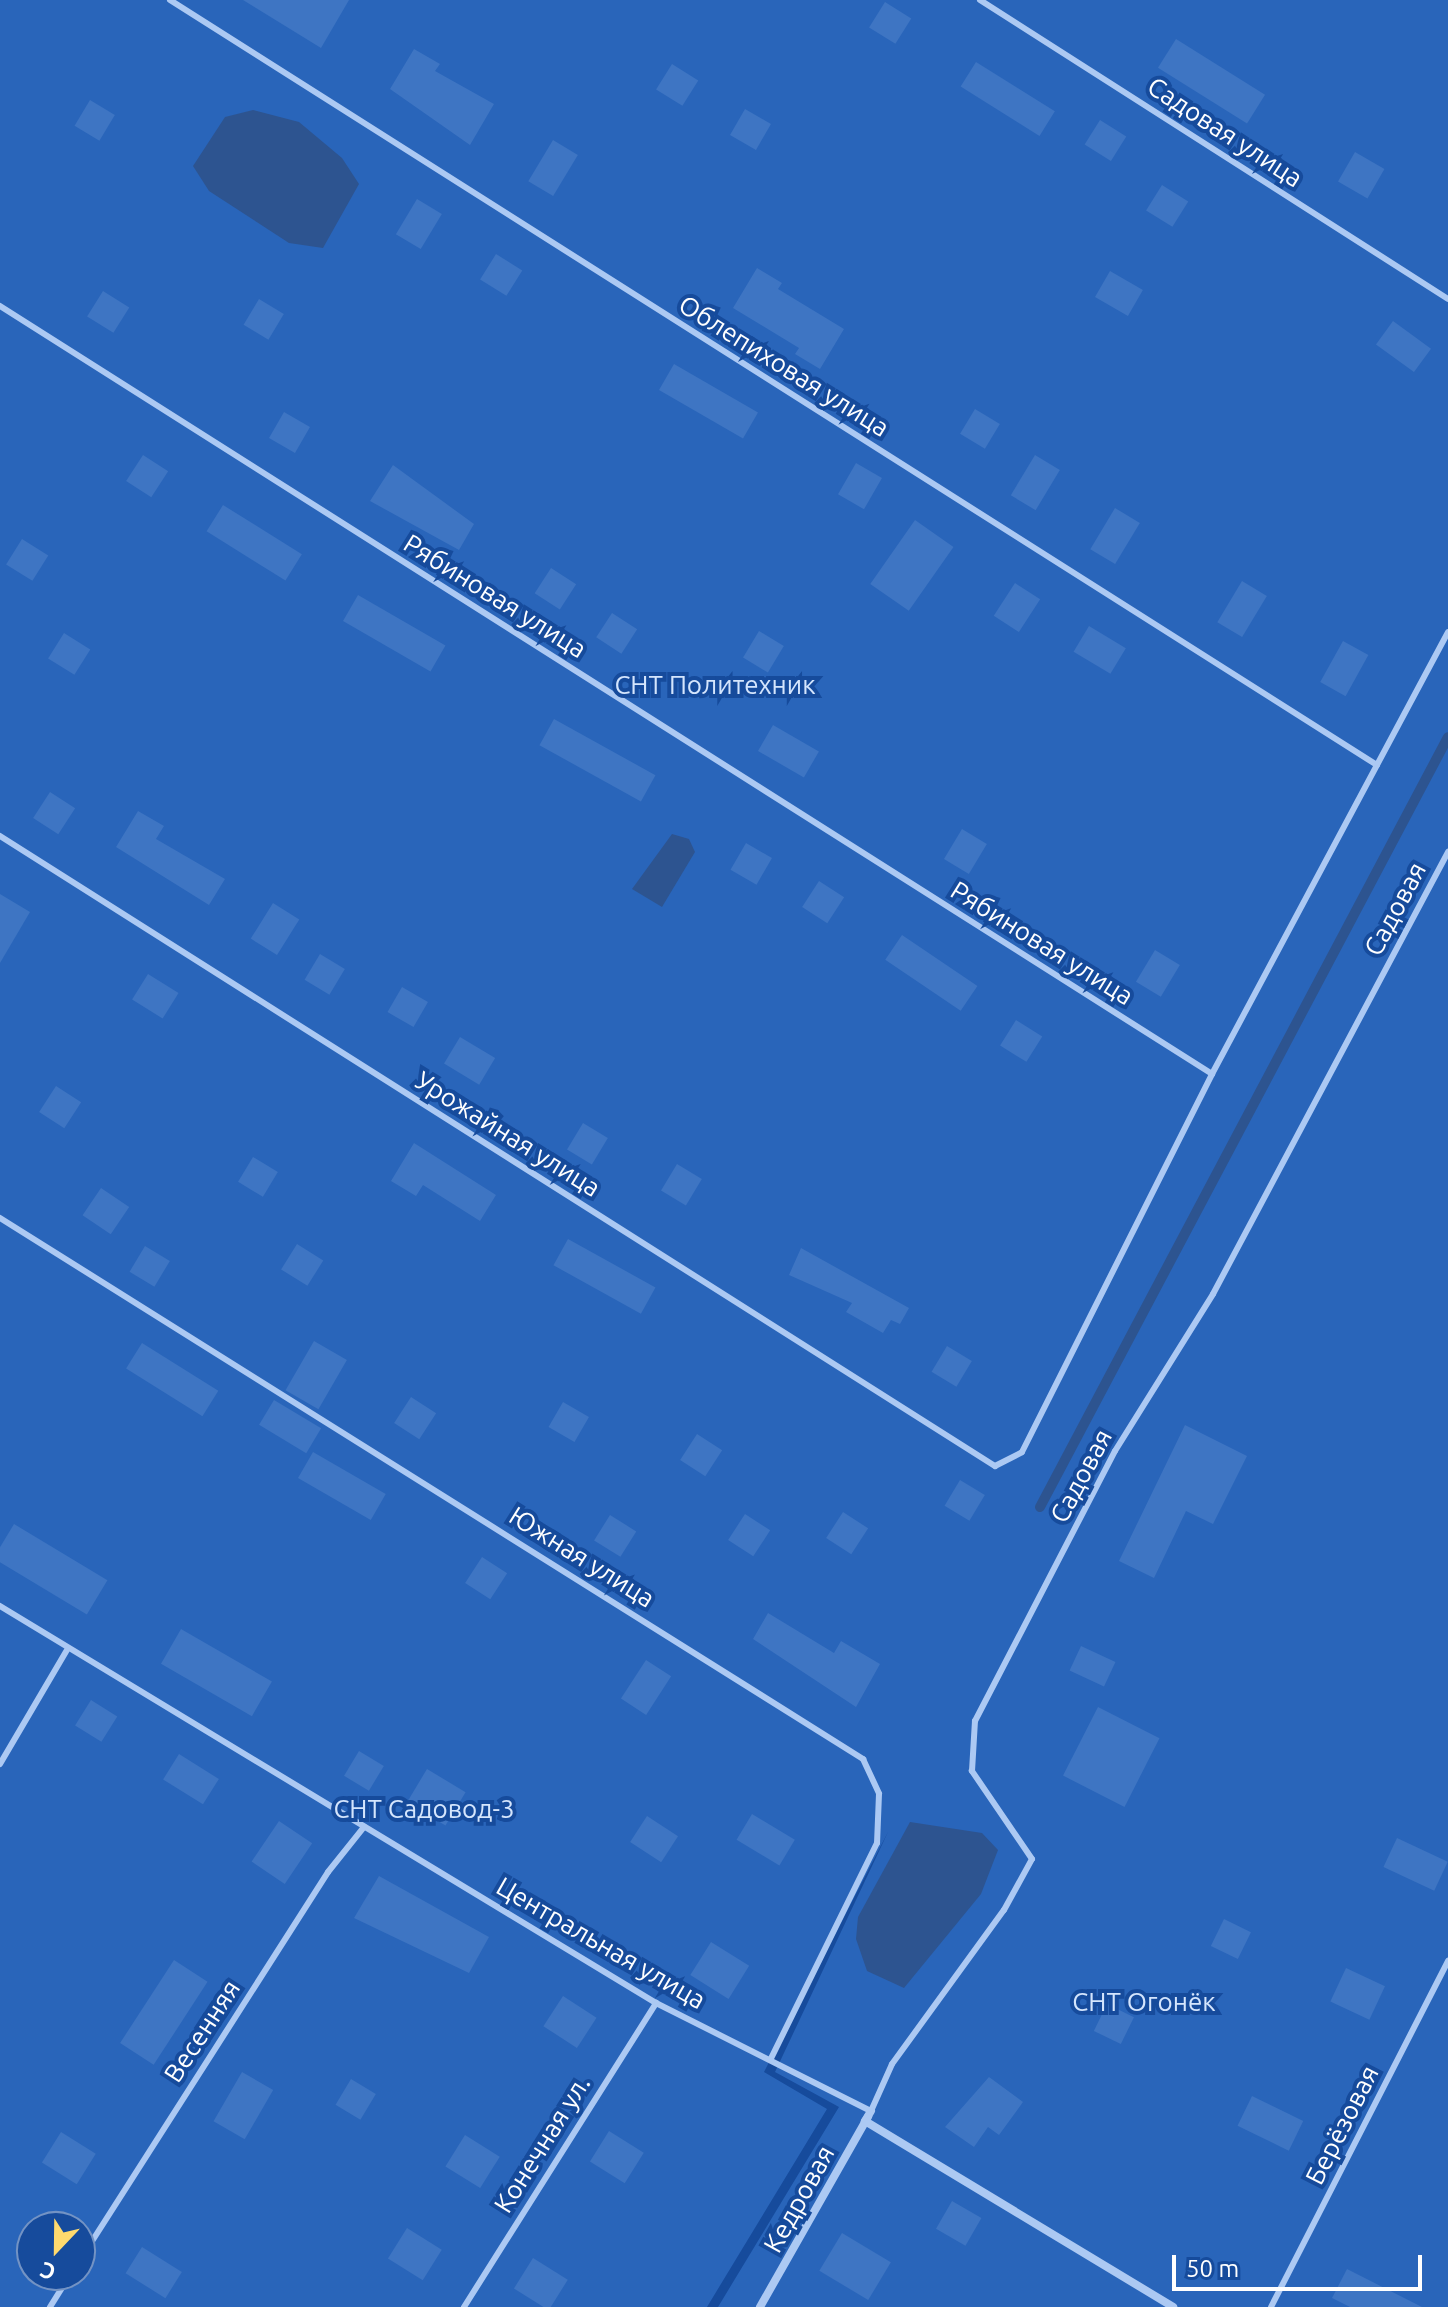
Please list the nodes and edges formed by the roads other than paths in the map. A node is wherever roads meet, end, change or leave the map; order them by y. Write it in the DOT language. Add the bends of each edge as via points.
graph roads {
  1 [pos="170,0"];
  2 [pos="980,0"];
  3 [pos="1448,299"];
  4 [pos="0,306"];
  5 [pos="1448,632"];
  6 [pos="1377,765"];
  7 [pos="0,836"];
  8 [pos="1448,852"];
  9 [pos="1212,1074"];
  10 [pos="0,1218"];
  11 [pos="0,1606"];
  12 [pos="67,1650"];
  13 [pos="0,1764"];
  14 [pos="364,1827"];
  15 [pos="1448,1961"];
  16 [pos="656,2003"];
  17 [pos="771,2058"];
  18 [pos="871,2111"];
  19 [pos="865,2121"];
  20 [pos="96,2235"];
  21 [pos="464,2307"];
  22 [pos="760,2307"];
  23 [pos="1173,2307"];
  24 [pos="1271,2307"];
  1 -- 6 [label="lane, Облепиховая улица"];
  2 -- 3 [label="lane, Садовая улица"];
  4 -- 9 [label="lane, Рябиновая улица"];
  5 -- 6 [label="lane"];
  6 -- 9 [label="lane"];
  7 -- 9 [label="lane, Урожайная улица" via="995,1466 1022,1452"];
  8 -- 18 [label="lane, Садовая" via="1213,1294 1115,1451 975,1721 972,1771 1032,1859 1004,1910 892,2064"];
  10 -- 17 [label="lane, Южная улица" via="863,1759 879,1794 877,1843"];
  11 -- 12 [label="lane, Центральная улица"];
  12 -- 13 [label="lane"];
  12 -- 14 [label="lane, Центральная улица"];
  14 -- 16 [label="lane, Центральная улица"];
  14 -- 20 [label="lane, Весенняя" via="328,1872"];
  15 -- 24 [label="lane, Берёзовая"];
  16 -- 17 [label="lane, Центральная улица"];
  16 -- 21 [label="lane, Конечная ул."];
  17 -- 18 [label="lane, Центральная улица"];
  18 -- 19 [label="street"];
  19 -- 22 [label="street, Кедровая"];
  19 -- 23 [label="street"];
}
